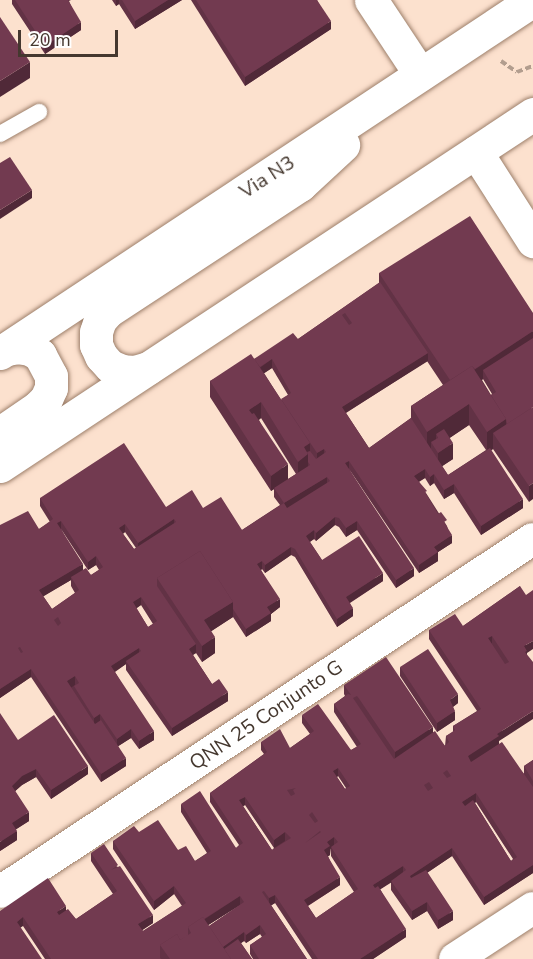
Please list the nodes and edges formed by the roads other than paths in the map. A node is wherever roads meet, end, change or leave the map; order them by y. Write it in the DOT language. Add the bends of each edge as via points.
graph roads {
  1 [pos="371,0"];
  2 [pos="523,7"];
  3 [pos="411,81"];
  4 [pos="39,112"];
  5 [pos="533,114"];
  6 [pos="0,134"];
  7 [pos="476,152"];
  8 [pos="533,241"];
  9 [pos="3,351"];
  10 [pos="148,368"];
  11 [pos="0,433"];
  12 [pos="0,466"];
  13 [pos="533,539"];
  14 [pos="0,892"];
  15 [pos="533,908"];
  16 [pos="455,959"];
  1 -- 3 [label="main road"];
  2 -- 3 [label="main road, Via N3"];
  3 -- 9 [label="main road, Via N3"];
  3 -- 10 [label="main road" via="300,185 108,311 96,333 101,356 122,371"];
  4 -- 6 [label="lane"];
  5 -- 7 [label="main road"];
  7 -- 8 [label="main road"];
  7 -- 10 [label="main road"];
  9 -- 11 [label="main road" via="24,348 40,355 51,376 51,388 38,407"];
  10 -- 12 [label="main road"];
  13 -- 14 [label="street, QNN 25 Conjunto G"];
  15 -- 16 [label="street"];
}
